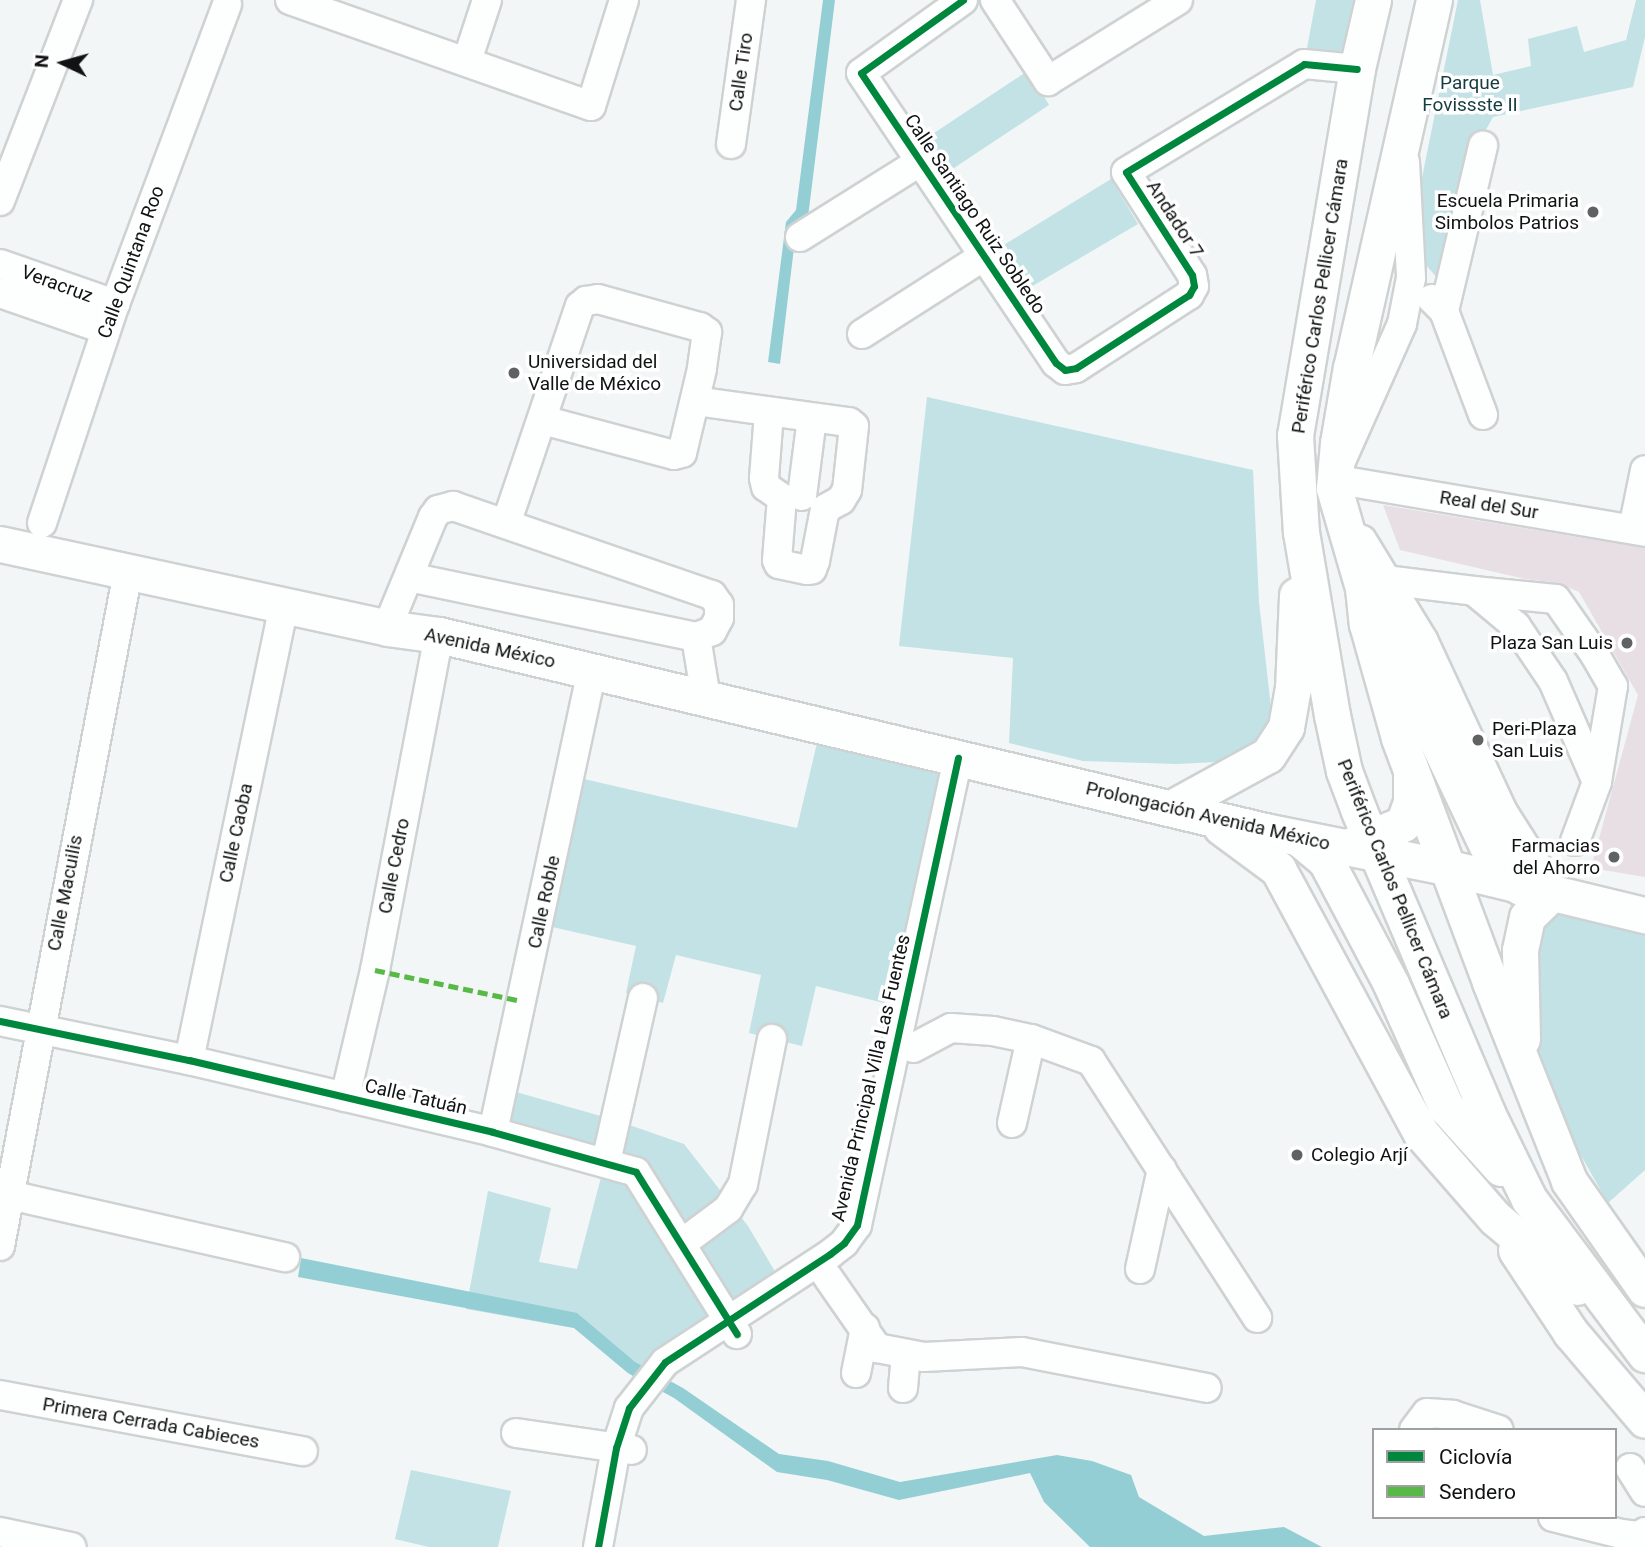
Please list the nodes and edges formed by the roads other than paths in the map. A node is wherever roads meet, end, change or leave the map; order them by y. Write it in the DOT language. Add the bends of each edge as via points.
graph roads {
  1 [pos="78,0"];
  2 [pos="290,0"];
  3 [pos="487,0"];
  4 [pos="624,0"];
  5 [pos="963,0"];
  6 [pos="995,0"];
  7 [pos="1178,0"];
  8 [pos="1373,0"];
  9 [pos="1410,0"];
  10 [pos="1434,0"];
  11 [pos="745,2"];
  12 [pos="227,4"];
  13 [pos="354,11"];
  14 [pos="467,61"];
  15 [pos="1357,69"];
  16 [pos="1404,134"];
  17 [pos="731,144"];
  18 [pos="1483,146"];
  19 [pos="921,161"];
  20 [pos="0,201"];
  21 [pos="800,237"];
  22 [pos="984,256"];
  23 [pos="0,264"];
  24 [pos="1410,278"];
  25 [pos="0,293"];
  26 [pos="1444,311"];
  27 [pos="110,317"];
  28 [pos="1402,324"];
  29 [pos="862,334"];
  30 [pos="1065,370"];
  31 [pos="695,401"];
  32 [pos="769,413"];
  33 [pos="1483,415"];
  34 [pos="812,418"];
  35 [pos="542,420"];
  36 [pos="1295,435"];
  37 [pos="1645,470"];
  38 [pos="1331,493"];
  39 [pos="803,501"];
  40 [pos="42,523"];
  41 [pos="506,524"];
  42 [pos="1639,530"];
  43 [pos="1301,532"];
  44 [pos="0,544"];
  45 [pos="128,572"];
  46 [pos="410,576"];
  47 [pos="1374,584"];
  48 [pos="1434,585"];
  49 [pos="1474,591"];
  50 [pos="284,605"];
  51 [pos="1452,611"];
  52 [pos="387,628"];
  53 [pos="439,635"];
  54 [pos="696,637"];
  55 [pos="1398,654"];
  56 [pos="592,671"];
  57 [pos="706,698"];
  58 [pos="968,760"];
  59 [pos="1411,770"];
  60 [pos="1597,782"];
  61 [pos="1173,807"];
  62 [pos="1207,816"];
  63 [pos="1300,839"];
  64 [pos="1575,841"];
  65 [pos="1365,847"];
  66 [pos="1414,862"];
  67 [pos="1450,868"];
  68 [pos="1535,891"];
  69 [pos="1400,903"];
  70 [pos="1645,915"];
  71 [pos="1430,976"];
  72 [pos="1490,982"];
  73 [pos="1391,984"];
  74 [pos="643,998"];
  75 [pos="1350,1000"];
  76 [pos="0,1021"];
  77 [pos="39,1028"];
  78 [pos="772,1039"];
  79 [pos="1031,1039"];
  80 [pos="913,1048"];
  81 [pos="189,1060"];
  82 [pos="1522,1063"];
  83 [pos="345,1097"];
  84 [pos="1012,1123"];
  85 [pos="493,1132"];
  86 [pos="606,1162"];
  87 [pos="1162,1169"];
  88 [pos="1528,1199"];
  89 [pos="5,1208"];
  90 [pos="1495,1218"];
  91 [pos="681,1244"];
  92 [pos="0,1246"];
  93 [pos="1619,1254"];
  94 [pos="285,1257"];
  95 [pos="1140,1269"];
  96 [pos="827,1276"];
  97 [pos="1645,1289"];
  98 [pos="1257,1318"];
  99 [pos="732,1326"];
  100 [pos="865,1328"];
  101 [pos="1635,1341"];
  102 [pos="906,1354"];
  103 [pos="856,1373"];
  104 [pos="903,1388"];
  105 [pos="1207,1388"];
  106 [pos="0,1395"];
  107 [pos="1645,1420"];
  108 [pos="1416,1428"];
  109 [pos="1493,1428"];
  110 [pos="516,1433"];
  111 [pos="624,1449"];
  112 [pos="303,1451"];
  113 [pos="1630,1462"];
  114 [pos="1645,1492"];
  115 [pos="1561,1519"];
  116 [pos="0,1532"];
  117 [pos="1645,1532"];
  118 [pos="71,1547"];
  119 [pos="598,1547"];
  120 [pos="612,1547"];
  1 -- 20 [label="street"];
  2 -- 13 [label="street"];
  3 -- 14 [label="street"];
  4 -- 14 [label="street" via="591,106"];
  5 -- 19 [label="street, Calle Santiago Ruiz Sobledo" via="861,73"];
  6 -- 7 [label="street" via="1048,81"];
  8 -- 15 [label="main road, Periférico Carlos Pellicer Cámara"];
  9 -- 16 [label="main road" via="1397,80"];
  10 -- 16 [label="main road"];
  11 -- 17 [label="street, Calle Tiro"];
  12 -- 27 [label="street, Calle Quintana Roo"];
  13 -- 14 [label="street"];
  15 -- 30 [label="street, Andador 7" via="1304,64 1125,172 1192,275 1194,286 1189,295 1076,368"];
  15 -- 36 [label="main road, Periférico Carlos Pellicer Cámara"];
  16 -- 24 [label="street"];
  16 -- 38 [label="main road" via="1351,367"];
  18 -- 26 [label="street"];
  19 -- 21 [label="street"];
  19 -- 22 [label="street, Calle Santiago Ruiz Sobledo"];
  22 -- 29 [label="street"];
  22 -- 30 [label="street, Calle Santiago Ruiz Sobledo"];
  23 -- 27 [label="street, Veracruz"];
  24 -- 26 [label="street"];
  24 -- 28 [label="street"];
  25 -- 27 [label="street, Veracruz"];
  26 -- 28 [label="street"];
  26 -- 33 [label="street"];
  27 -- 40 [label="street, Calle Quintana Roo"];
  28 -- 38 [label="street"];
  31 -- 32 [label="street"];
  31 -- 35 [label="street" via="685,446 682,453 674,455"];
  31 -- 35 [label="street" via="707,332 598,299 580,306"];
  32 -- 34 [label="street"];
  32 -- 39 [label="street" via="766,487"];
  34 -- 39 [label="street"];
  34 -- 39 [label="street" via="854,426 847,490 841,500"];
  35 -- 41 [label="street"];
  36 -- 38 [label="main road"];
  36 -- 43 [label="main road, Periférico Carlos Pellicer Cámara"];
  37 -- 42 [label="street"];
  38 -- 42 [label="street, Real del Sur"];
  38 -- 47 [label="main road"];
  41 -- 46 [label="street" via="453,506 438,510"];
  41 -- 54 [label="street" via="712,595 719,605 719,618 712,631"];
  43 -- 61 [label="main road" via="1293,688 1286,727 1268,755"];
  43 -- 65 [label="main road, Periférico Carlos Pellicer Cámara" via="1342,760"];
  44 -- 45 [label="main road, Avenida México"];
  45 -- 50 [label="main road, Avenida México"];
  45 -- 77 [label="street, Calle Macuilis"];
  46 -- 52 [label="street"];
  46 -- 54 [label="street"];
  47 -- 48 [label="street"];
  47 -- 55 [label="main road"];
  47 -- 55 [label="main road" via="1367,624"];
  48 -- 49 [label="street"];
  48 -- 51 [label="street"];
  49 -- 60 [label="street" via="1516,626 1553,681"];
  49 -- 60 [label="street" via="1556,599 1590,646 1613,686"];
  50 -- 52 [label="main road, Avenida México"];
  50 -- 81 [label="street, Calle Caoba"];
  52 -- 53 [label="main road, Avenida México"];
  53 -- 56 [label="main road, Avenida México"];
  53 -- 83 [label="street, Calle Cedro" via="375,970"];
  54 -- 57 [label="street"];
  55 -- 59 [label="main road"];
  55 -- 68 [label="main road" via="1490,852"];
  56 -- 57 [label="main road, Avenida México"];
  56 -- 85 [label="street, Calle Roble"];
  57 -- 58 [label="main road, Avenida México"];
  58 -- 61 [label="main road, Prolongación Avenida México"];
  58 -- 80 [label="street, Avenida Principal Villa Las Fuentes"];
  58 -- 99 [label="street, Avenida Principal Villa Las Fuentes" via="857,1225 844,1243"];
  59 -- 65 [label="main road" via="1411,802 1403,824"];
  59 -- 67 [label="main road"];
  60 -- 64 [label="street"];
  61 -- 62 [label="main road, Prolongación Avenida México"];
  62 -- 63 [label="main road, Prolongación Avenida México"];
  62 -- 75 [label="main road" via="1278,869"];
  63 -- 65 [label="main road, Prolongación Avenida México"];
  63 -- 73 [label="main road" via="1326,861"];
  65 -- 66 [label="main road, Prolongación Avenida México"];
  65 -- 69 [label="main road, Periférico Carlos Pellicer Cámara"];
  66 -- 67 [label="main road, Prolongación Avenida México"];
  66 -- 69 [label="main road" via="1403,878"];
  67 -- 68 [label="main road, Prolongación Avenida México"];
  67 -- 72 [label="main road"];
  68 -- 70 [label="main road, Prolongación Avenida México"];
  68 -- 82 [label="main road" via="1520,950"];
  69 -- 71 [label="main road, Periférico Carlos Pellicer Cámara"];
  71 -- 72 [label="main road" via="1437,954 1448,944 1459,948"];
  71 -- 88 [label="main road, Periférico Carlos Pellicer Cámara"];
  72 -- 82 [label="main road"];
  73 -- 75 [label="main road"];
  73 -- 88 [label="main road" via="1446,1107"];
  74 -- 86 [label="street"];
  75 -- 90 [label="main road" via="1421,1133"];
  76 -- 77 [label="street, Calle Tatuán"];
  77 -- 81 [label="street, Calle Tatuán"];
  77 -- 89 [label="street, Calle Macuilis"];
  78 -- 91 [label="street" via="743,1184 727,1209"];
  79 -- 80 [label="street" via="951,1028"];
  79 -- 84 [label="street"];
  79 -- 87 [label="street" via="1095,1065"];
  80 -- 96 [label="street, Avenida Principal Villa Las Fuentes" via="868,1231 856,1255"];
  81 -- 83 [label="street, Calle Tatuán"];
  82 -- 93 [label="main road" via="1569,1181"];
  83 -- 85 [label="street, Calle Tatuán"];
  85 -- 86 [label="street, Calle Tatuán"];
  86 -- 91 [label="street, Calle Tatuán" via="636,1172"];
  87 -- 95 [label="street"];
  87 -- 98 [label="street"];
  88 -- 93 [label="main road"];
  88 -- 101 [label="main road, Periférico Carlos Pellicer Cámara"];
  89 -- 92 [label="street, Calle Macuilis"];
  89 -- 94 [label="street"];
  90 -- 101 [label="main road"];
  90 -- 107 [label="main road" via="1571,1333"];
  91 -- 99 [label="street, Calle Tatuán"];
  93 -- 97 [label="main road"];
  96 -- 99 [label="street, Avenida Principal Villa Las Fuentes"];
  96 -- 100 [label="street"];
  99 -- 111 [label="street, Avenida Principal Villa Las Fuentes" via="672,1377"];
  100 -- 102 [label="street" via="877,1348"];
  100 -- 103 [label="street"];
  102 -- 104 [label="street"];
  102 -- 105 [label="street" via="1022,1352"];
  106 -- 112 [label="street, Primera Cerrada Cabieces"];
  108 -- 109 [label="street" via="1427,1413 1454,1415"];
  110 -- 111 [label="street"];
  111 -- 119 [label="street, Avenida Principal Villa Las Fuentes"];
  111 -- 120 [label="street, Avenida Principal Villa Las Fuentes"];
  113 -- 114 [label="street"];
  115 -- 117 [label="street" via="1621,1534"];
  116 -- 118 [label="street"];
}
